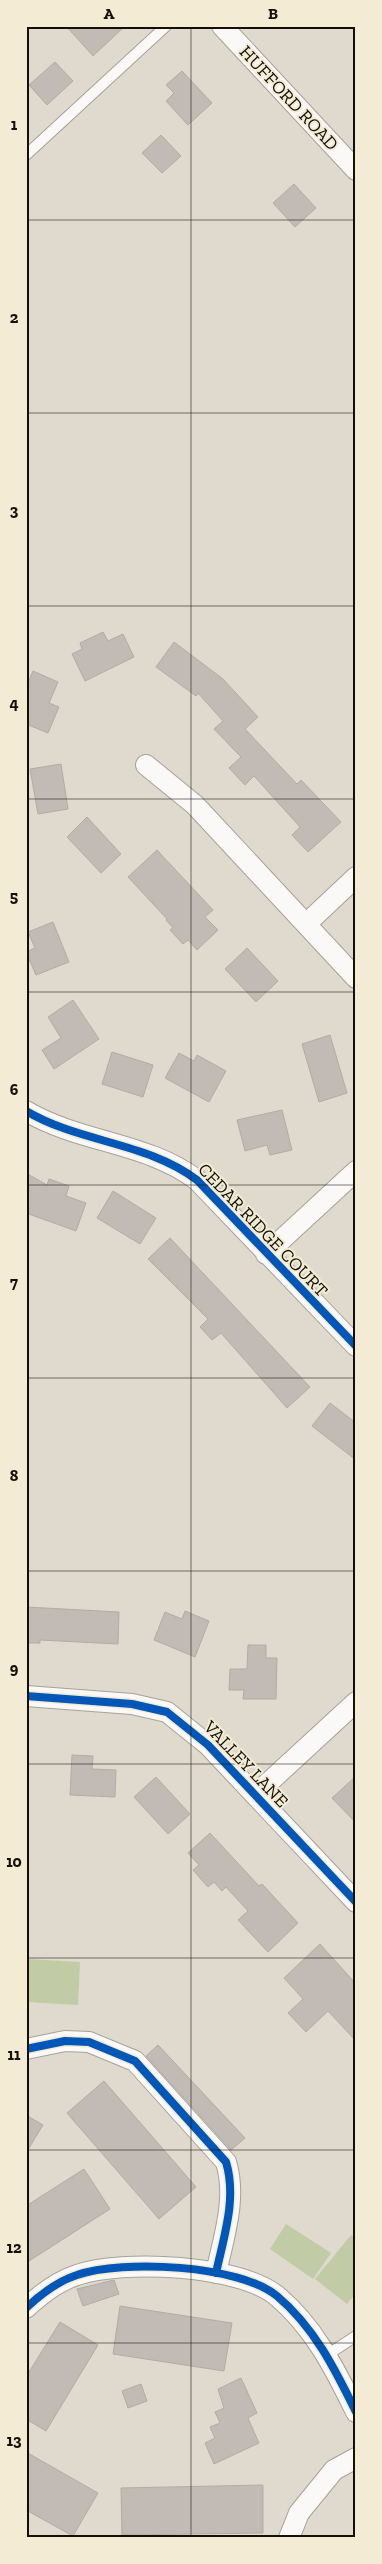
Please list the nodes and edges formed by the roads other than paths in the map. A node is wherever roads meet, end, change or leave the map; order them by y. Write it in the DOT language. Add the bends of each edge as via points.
graph roads {
  1 [pos="166,26"];
  2 [pos="222,26"];
  3 [pos="26,155"];
  4 [pos="356,170"];
  5 [pos="146,765"];
  6 [pos="356,877"];
  7 [pos="306,924"];
  8 [pos="356,978"];
  9 [pos="26,1111"];
  10 [pos="356,1171"];
  11 [pos="266,1254"];
  12 [pos="356,1346"];
  13 [pos="26,1696"];
  14 [pos="356,1702"];
  15 [pos="255,1795"];
  16 [pos="356,1902"];
  17 [pos="26,2048"];
  18 [pos="216,2273"];
  19 [pos="26,2308"];
  20 [pos="356,2336"];
  21 [pos="327,2355"];
  22 [pos="356,2412"];
  23 [pos="356,2458"];
  24 [pos="289,2538"];
  1 -- 3 [label="lane"];
  2 -- 4 [label="street, HUFFORD ROAD"];
  5 -- 7 [label="street" via="195,805"];
  6 -- 7 [label="street"];
  7 -- 8 [label="street"];
  9 -- 11 [label="street, CEDAR RIDGE COURT" via="68,1131 180,1167 198,1180"];
  10 -- 11 [label="street"];
  11 -- 12 [label="street, CEDAR RIDGE COURT"];
  13 -- 15 [label="street, VALLEY LANE" via="132,1704 167,1712 208,1745"];
  14 -- 15 [label="street"];
  15 -- 16 [label="street, VALLEY LANE"];
  17 -- 18 [label="street" via="65,2041 89,2042 135,2061 226,2162 232,2194"];
  18 -- 19 [label="street" via="136,2265 100,2269 57,2284"];
  18 -- 21 [label="street" via="256,2284 276,2295 304,2323"];
  20 -- 21 [label="lane"];
  21 -- 22 [label="street"];
  23 -- 24 [label="street" via="334,2470 299,2513"];
}
